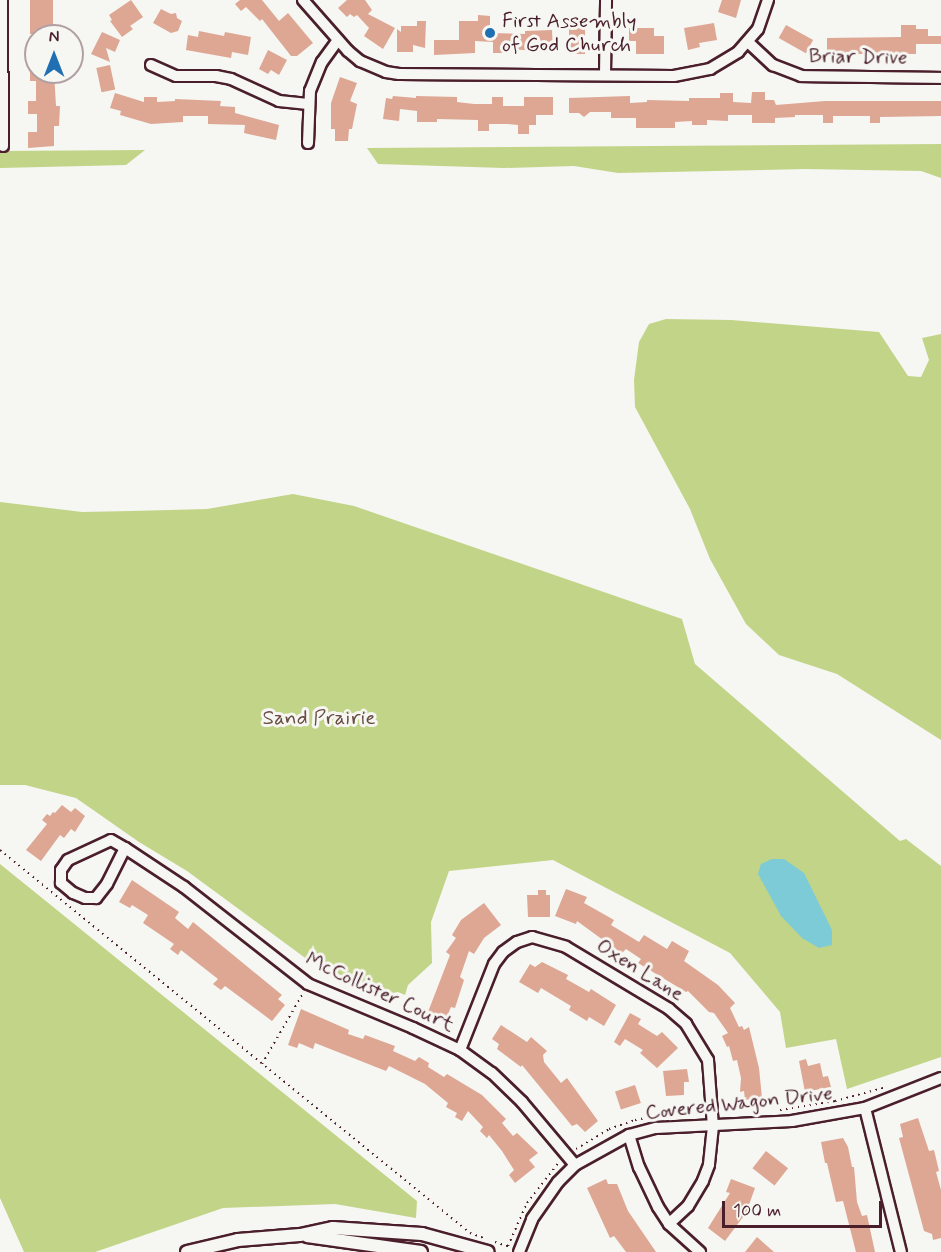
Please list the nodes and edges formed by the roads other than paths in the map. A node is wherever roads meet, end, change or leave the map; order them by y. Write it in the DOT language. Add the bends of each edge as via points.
graph roads {
  1 [pos="2,0"];
  2 [pos="303,0"];
  3 [pos="606,0"];
  4 [pos="768,0"];
  5 [pos="338,40"];
  6 [pos="749,43"];
  7 [pos="151,65"];
  8 [pos="605,75"];
  9 [pos="941,78"];
  10 [pos="308,104"];
  11 [pos="308,143"];
  12 [pos="3,146"];
  13 [pos="125,849"];
  14 [pos="460,1050"];
  15 [pos="941,1078"];
  16 [pos="865,1108"];
  17 [pos="713,1126"];
  18 [pos="629,1135"];
  19 [pos="575,1165"];
  20 [pos="669,1224"];
  21 [pos="300,1235"];
  22 [pos="187,1252"];
  23 [pos="421,1252"];
  24 [pos="488,1252"];
  25 [pos="519,1252"];
  26 [pos="700,1252"];
  27 [pos="901,1252"];
  1 -- 12 [label="street"];
  2 -- 5 [label="street"];
  3 -- 8 [label="street"];
  4 -- 6 [label="street"];
  5 -- 8 [label="street" via="360,61 399,74"];
  5 -- 10 [label="street" via="315,76"];
  6 -- 8 [label="street" via="724,62 693,74"];
  6 -- 9 [label="street, Briar Drive" via="773,65 801,76"];
  7 -- 10 [label="street" via="176,76 231,79 279,101"];
  10 -- 11 [label="street"];
  13 -- 13 [label="street, McCollister Court" via="111,840 90,847 68,860 61,870 62,883 73,893 96,898"];
  13 -- 14 [label="street, McCollister Court" via="184,887 308,984"];
  14 -- 17 [label="street, Oxen Lane" via="494,964 503,952 532,937 545,939 601,967 686,1024 708,1060"];
  14 -- 19 [label="street, McCollister Court" via="522,1102"];
  15 -- 16 [label="street, Covered Wagon Drive"];
  16 -- 17 [label="street, Covered Wagon Drive" via="792,1122"];
  16 -- 27 [label="street"];
  17 -- 18 [label="street, Covered Wagon Drive" via="656,1128"];
  17 -- 20 [label="street, Oxen Lane" via="709,1165 703,1181 688,1206"];
  18 -- 19 [label="street, Covered Wagon Drive"];
  18 -- 20 [label="street" via="649,1191"];
  19 -- 25 [label="street, Covered Wagon Drive" via="542,1203"];
  20 -- 26 [label="street"];
  21 -- 22 [label="street" via="237,1240"];
  21 -- 23 [label="street"];
  21 -- 24 [label="street" via="333,1228 376,1229 422,1234"];
}
